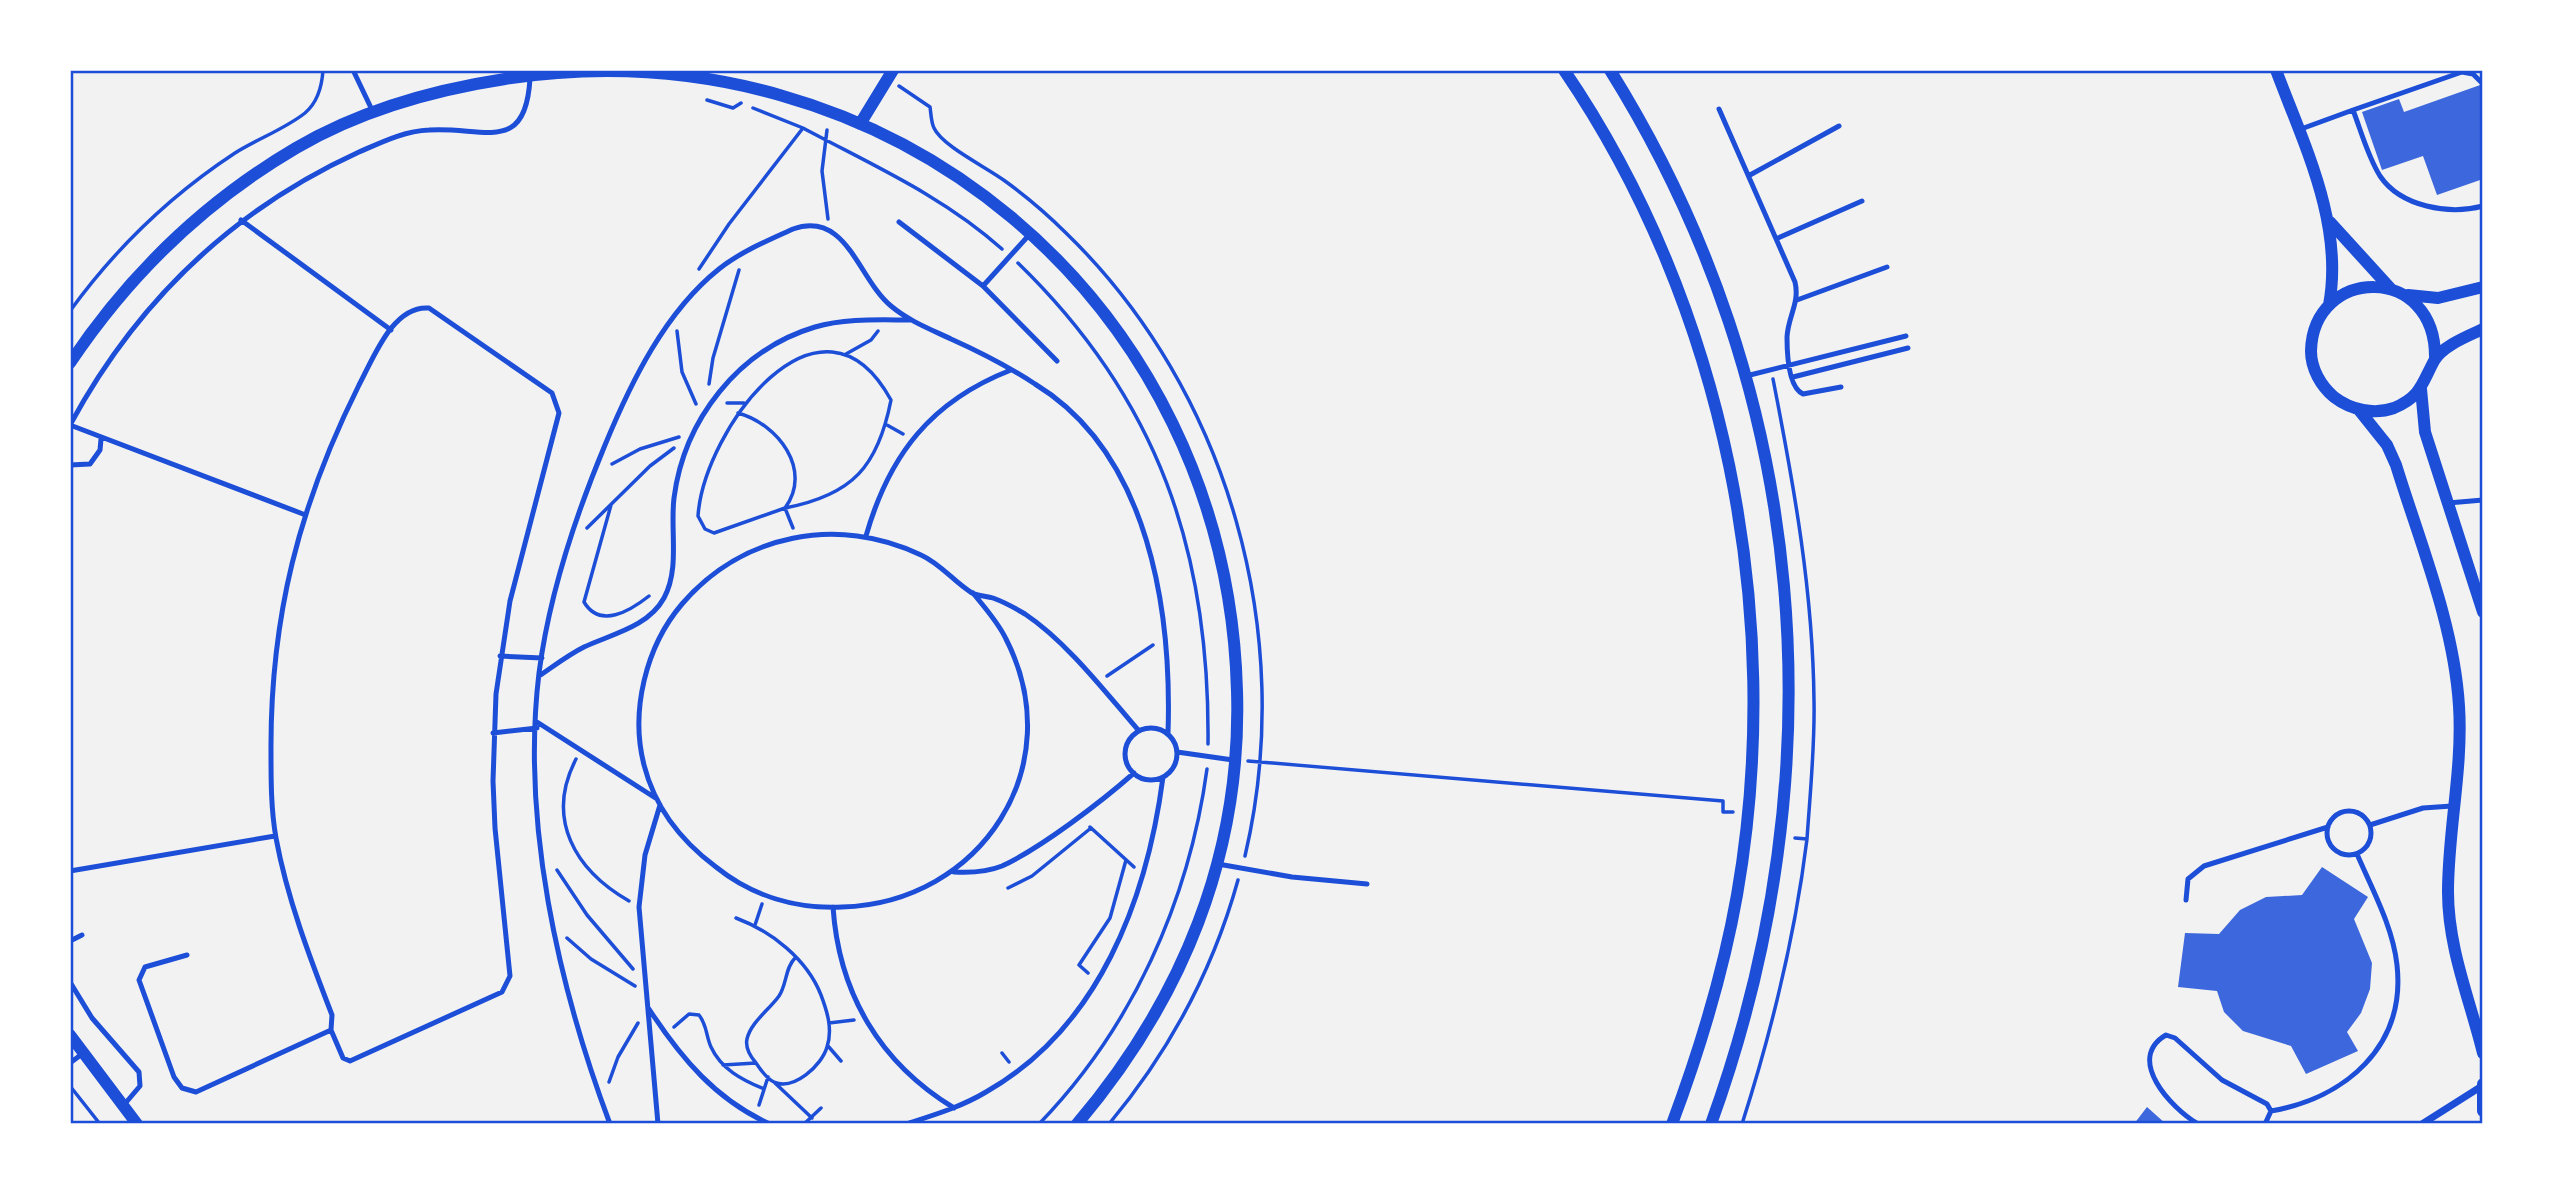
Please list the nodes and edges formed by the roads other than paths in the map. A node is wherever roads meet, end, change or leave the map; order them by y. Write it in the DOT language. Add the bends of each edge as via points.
graph roads {
  1 [pos="353,70"];
  2 [pos="894,70"];
  3 [pos="1564,70"];
  4 [pos="1610,70"];
  5 [pos="2276,70"];
  6 [pos="531,75"];
  7 [pos="2483,84"];
  8 [pos="1719,109"];
  9 [pos="2353,110"];
  10 [pos="373,112"];
  11 [pos="860,124"];
  12 [pos="1839,126"];
  13 [pos="2298,130"];
  14 [pos="1750,175"];
  15 [pos="1862,201"];
  16 [pos="2483,205"];
  17 [pos="241,220"];
  18 [pos="2329,221"];
  19 [pos="899,222"];
  20 [pos="1031,233"];
  21 [pos="1778,238"];
  22 [pos="1887,267"];
  23 [pos="983,286"];
  24 [pos="2483,287"];
  25 [pos="2391,289"];
  26 [pos="2404,294"];
  27 [pos="1797,300"];
  28 [pos="2329,305"];
  29 [pos="911,320"];
  30 [pos="2483,329"];
  31 [pos="391,330"];
  32 [pos="1906,336"];
  33 [pos="1908,348"];
  34 [pos="2435,359"];
  35 [pos="1057,361"];
  36 [pos="70,363"];
  37 [pos="1789,365"];
  38 [pos="1011,370"];
  39 [pos="1745,376"];
  40 [pos="1793,377"];
  41 [pos="1841,387"];
  42 [pos="2421,389"];
  43 [pos="2359,410"];
  44 [pos="70,425"];
  45 [pos="101,439"];
  46 [pos="70,465"];
  47 [pos="2483,500"];
  48 [pos="2448,503"];
  49 [pos="303,514"];
  50 [pos="866,536"];
  51 [pos="973,593"];
  52 [pos="2483,612"];
  53 [pos="500,656"];
  54 [pos="542,658"];
  55 [pos="539,676"];
  56 [pos="537,725"];
  57 [pos="1139,731"];
  58 [pos="493,733"];
  59 [pos="1168,734"];
  60 [pos="1177,752"];
  61 [pos="1236,760"];
  62 [pos="1134,773"];
  63 [pos="1163,777"];
  64 [pos="658,802"];
  65 [pos="2455,806"];
  66 [pos="2370,825"];
  67 [pos="2328,827"];
  68 [pos="275,836"];
  69 [pos="2357,854"];
  70 [pos="1218,864"];
  71 [pos="70,871"];
  72 [pos="954,872"];
  73 [pos="1367,884"];
  74 [pos="2186,900"];
  75 [pos="833,907"];
  76 [pos="82,935"];
  77 [pos="70,941"];
  78 [pos="187,954"];
  79 [pos="70,982"];
  80 [pos="647,1007"];
  81 [pos="331,1030"];
  82 [pos="70,1035"];
  83 [pos="2483,1053"];
  84 [pos="82,1054"];
  85 [pos="70,1063"];
  86 [pos="2483,1084"];
  87 [pos="122,1108"];
  88 [pos="954,1108"];
  89 [pos="2271,1111"];
  90 [pos="2483,1111"];
  91 [pos="610,1122"];
  92 [pos="136,1124"];
  93 [pos="658,1124"];
  94 [pos="770,1124"];
  95 [pos="906,1124"];
  96 [pos="1077,1124"];
  97 [pos="1672,1124"];
  98 [pos="1712,1124"];
  99 [pos="2198,1124"];
  100 [pos="2265,1124"];
  101 [pos="2423,1124"];
  1 -- 10 [label="lane"];
  2 -- 11 [label="street"];
  3 -- 97 [label="street" via="1626,177 1656,240 1705,371 1723,439 1747,577 1753,704 1748,813 1737,895 1721,975"];
  4 -- 39 [label="street" via="1704,255"];
  5 -- 13 [label="street"];
  6 -- 10 [label="street" via="464,86"];
  6 -- 11 [label="street" via="618,71 694,77 744,85"];
  6 -- 17 [label="lane" via="527,109 513,127 491,132 430,130 392,137 301,181"];
  7 -- 9 [label="lane" via="2473,74 2462,72"];
  8 -- 14 [label="lane"];
  9 -- 13 [label="lane"];
  9 -- 16 [label="lane" via="2379,175 2389,187 2433,207 2452,210"];
  10 -- 36 [label="street" via="300,145 193,220 143,269"];
  11 -- 20 [label="street" via="937,163"];
  12 -- 14 [label="lane"];
  13 -- 18 [label="street"];
  14 -- 21 [label="lane"];
  15 -- 21 [label="lane"];
  17 -- 31 [label="lane"];
  17 -- 44 [label="lane" via="202,252 145,311 93,383"];
  18 -- 25 [label="street"];
  18 -- 28 [label="street" via="2334,263"];
  19 -- 23 [label="lane"];
  20 -- 23 [label="lane"];
  20 -- 61 [label="street" via="1078,282 1148,375 1199,480 1229,593 1236,651"];
  21 -- 27 [label="lane"];
  22 -- 27 [label="lane"];
  23 -- 35 [label="lane"];
  24 -- 26 [label="street" via="2438,298"];
  25 -- 26 [label="street"];
  25 -- 28 [label="street" via="2369,286 2347,292"];
  26 -- 34 [label="street" via="2430,322"];
  27 -- 37 [label="lane" via="1787,337"];
  28 -- 43 [label="street" via="2315,329 2311,357 2316,375 2327,391"];
  29 -- 38 [label="lane"];
  29 -- 54 [label="lane" via="876,291 829,228 805,225 743,254 696,289 632,387 592,476 568,547"];
  29 -- 55 [label="lane" via="816,326 757,356 710,402 691,437 674,498 671,580 664,599 645,620 571,654"];
  30 -- 34 [label="street"];
  31 -- 49 [label="lane" via="342,420"];
  31 -- 53 [label="lane" via="405,312 429,308 543,386 557,402 558,424 516,574"];
  32 -- 37 [label="lane"];
  33 -- 40 [label="lane"];
  34 -- 42 [label="street"];
  37 -- 39 [label="lane"];
  37 -- 40 [label="lane"];
  38 -- 50 [label="lane" via="949,403 912,439 881,491"];
  38 -- 59 [label="lane" via="1063,404 1116,472 1150,552 1166,636"];
  39 -- 98 [label="street" via="1775,508 1784,577 1790,717 1782,837 1768,927 1752,997"];
  40 -- 41 [label="lane" via="1803,394"];
  42 -- 43 [label="street" via="2393,408"];
  42 -- 48 [label="street" via="2425,432"];
  43 -- 65 [label="street" via="2387,445 2396,465 2447,628 2459,705"];
  44 -- 45 [label="lane"];
  45 -- 46 [label="lane" via="100,450 90,464"];
  45 -- 49 [label="lane"];
  47 -- 48 [label="lane"];
  48 -- 52 [label="street"];
  49 -- 68 [label="lane" via="274,674 271,783"];
  50 -- 51 [label="lane" via="924,556"];
  50 -- 64 [label="lane" via="797,537 757,549 720,568 689,597 664,630 642,691 639,727 644,764"];
  51 -- 57 [label="lane" via="1028,617"];
  51 -- 72 [label="lane" via="1006,639 1017,666 1024,694 1026,742 1008,806 976,853"];
  53 -- 54 [label="lane"];
  53 -- 58 [label="lane"];
  54 -- 55 [label="lane"];
  55 -- 56 [label="lane"];
  56 -- 58 [label="lane"];
  56 -- 64 [label="lane"];
  56 -- 91 [label="lane" via="540,841 553,925 575,1020"];
  57 -- 59 [label="lane" via="1159,729"];
  57 -- 62 [label="lane" via="1125,751"];
  58 -- 81 [label="lane" via="495,828 509,984 502,992 350,1061 344,1058"];
  59 -- 60 [label="lane"];
  60 -- 61 [label="lane"];
  60 -- 63 [label="lane" via="1176,762"];
  61 -- 70 [label="street"];
  62 -- 63 [label="lane" via="1148,780"];
  62 -- 72 [label="lane" via="1078,817 1001,866"];
  63 -- 88 [label="lane" via="1143,875 1097,982 1045,1049 987,1092"];
  64 -- 75 [label="lane" via="671,824 701,856 731,879 764,895"];
  64 -- 80 [label="lane" via="639,907"];
  65 -- 66 [label="lane" via="2423,808"];
  65 -- 83 [label="street" via="2448,894 2453,938"];
  66 -- 67 [label="lane" via="2352,811 2337,815"];
  66 -- 69 [label="lane" via="2371,839"];
  67 -- 69 [label="lane" via="2332,847 2344,855"];
  67 -- 74 [label="lane" via="2204,866 2188,879"];
  68 -- 71 [label="lane"];
  68 -- 81 [label="lane" via="332,1015"];
  69 -- 89 [label="lane" via="2393,942 2398,977 2386,1034 2359,1072 2320,1098"];
  70 -- 73 [label="lane"];
  70 -- 96 [label="street" via="1190,949 1156,1017 1114,1081"];
  72 -- 75 [label="lane" via="909,896 859,907"];
  75 -- 88 [label="lane" via="838,954 863,1019 903,1070"];
  76 -- 77 [label="lane"];
  78 -- 81 [label="lane" via="145,967 139,980 174,1077 189,1092"];
  79 -- 87 [label="lane" via="92,1018 139,1072 140,1086"];
  80 -- 93 [label="lane"];
  80 -- 94 [label="lane" via="708,1085"];
  82 -- 84 [label="street"];
  84 -- 85 [label="lane"];
  84 -- 87 [label="street"];
  86 -- 90 [label="street"];
  86 -- 101 [label="street"];
  87 -- 92 [label="street"];
  88 -- 95 [label="lane"];
  89 -- 99 [label="lane" via="2261,1098 2221,1080 2166,1035 2150,1049 2148,1061 2173,1106"];
  89 -- 100 [label="lane"];
}
